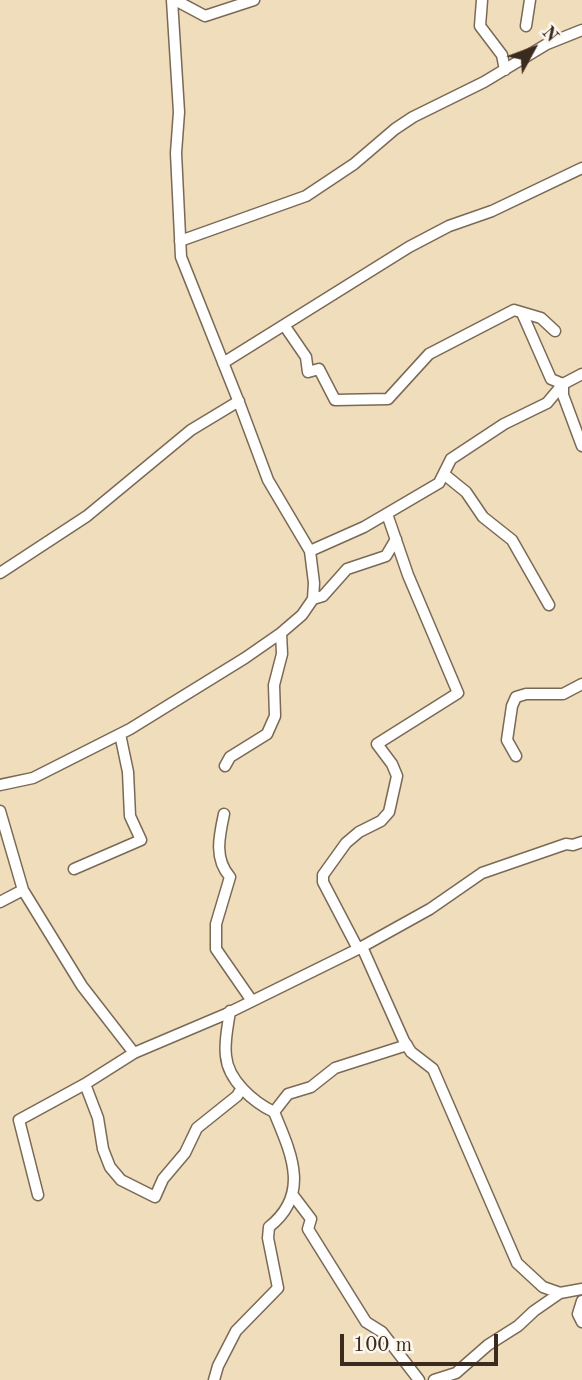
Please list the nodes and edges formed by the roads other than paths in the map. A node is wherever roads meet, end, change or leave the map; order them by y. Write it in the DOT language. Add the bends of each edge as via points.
graph roads {
  1 [pos="174,0"];
  2 [pos="254,0"];
  3 [pos="482,0"];
  4 [pos="530,0"];
  5 [pos="526,26"];
  6 [pos="582,30"];
  7 [pos="505,70"];
  8 [pos="582,168"];
  9 [pos="180,241"];
  10 [pos="522,313"];
  11 [pos="284,325"];
  12 [pos="555,331"];
  13 [pos="223,363"];
  14 [pos="582,374"];
  15 [pos="563,384"];
  16 [pos="239,401"];
  17 [pos="582,446"];
  18 [pos="445,475"];
  19 [pos="387,514"];
  20 [pos="396,539"];
  21 [pos="310,551"];
  22 [pos="0,573"];
  23 [pos="313,599"];
  24 [pos="549,605"];
  25 [pos="281,633"];
  26 [pos="582,684"];
  27 [pos="120,734"];
  28 [pos="516,756"];
  29 [pos="225,766"];
  30 [pos="6,784"];
  31 [pos="0,796"];
  32 [pos="0,811"];
  33 [pos="224,814"];
  34 [pos="582,842"];
  35 [pos="74,869"];
  36 [pos="23,890"];
  37 [pos="0,902"];
  38 [pos="360,948"];
  39 [pos="252,1001"];
  40 [pos="230,1012"];
  41 [pos="407,1045"];
  42 [pos="134,1053"];
  43 [pos="85,1084"];
  44 [pos="242,1088"];
  45 [pos="274,1112"];
  46 [pos="292,1194"];
  47 [pos="38,1195"];
  48 [pos="582,1289"];
  49 [pos="560,1293"];
  50 [pos="582,1301"];
  51 [pos="582,1322"];
  52 [pos="214,1380"];
  53 [pos="419,1380"];
  54 [pos="434,1380"];
  1 -- 2 [label="street" via="205,16"];
  1 -- 9 [label="street"];
  3 -- 7 [label="street" via="480,26 502,55"];
  4 -- 5 [label="street"];
  6 -- 7 [label="street" via="547,44"];
  7 -- 9 [label="street" via="413,117 306,196"];
  8 -- 11 [label="street" via="439,231"];
  9 -- 13 [label="street" via="181,257"];
  10 -- 11 [label="street" via="514,310 429,354 388,399 335,400 319,369 308,372 306,357"];
  10 -- 12 [label="street" via="541,318"];
  10 -- 15 [label="street" via="551,379"];
  11 -- 13 [label="street"];
  13 -- 16 [label="street"];
  14 -- 15 [label="street"];
  15 -- 17 [label="street"];
  15 -- 18 [label="street" via="547,402 451,459"];
  16 -- 21 [label="street" via="268,480"];
  16 -- 22 [label="street" via="191,430 88,516"];
  18 -- 19 [label="street"];
  18 -- 24 [label="street" via="466,492 483,517 512,540"];
  19 -- 20 [label="street"];
  19 -- 21 [label="street"];
  20 -- 23 [label="street" via="386,556 347,569 323,596"];
  20 -- 38 [label="street" via="458,692 377,744 397,776 389,812 346,843 323,875"];
  21 -- 23 [label="street"];
  23 -- 25 [label="street"];
  25 -- 27 [label="street"];
  25 -- 29 [label="street" via="275,716 267,734 230,757"];
  26 -- 28 [label="street" via="563,694 516,697 507,740"];
  27 -- 30 [label="street" via="33,778"];
  27 -- 35 [label="street" via="130,816 141,840"];
  30 -- 31 [label="street"];
  32 -- 36 [label="street"];
  33 -- 39 [label="street" via="219,857 230,877 216,924 216,949"];
  34 -- 38 [label="street" via="482,873"];
  36 -- 37 [label="street"];
  36 -- 42 [label="street" via="82,986"];
  38 -- 39 [label="street"];
  38 -- 41 [label="street"];
  39 -- 40 [label="street"];
  40 -- 42 [label="street"];
  40 -- 44 [label="street" via="226,1057 230,1073"];
  41 -- 45 [label="street" via="335,1068 310,1087 288,1094"];
  41 -- 49 [label="street" via="433,1069 517,1263 543,1287"];
  42 -- 43 [label="street"];
  43 -- 44 [label="street" via="110,1167 121,1180 155,1197 197,1128"];
  43 -- 47 [label="street" via="19,1120"];
  44 -- 45 [label="street"];
  45 -- 46 [label="street" via="293,1157"];
  46 -- 52 [label="street" via="281,1217 269,1227 278,1289 236,1331"];
  46 -- 53 [label="street" via="311,1219 308,1229 366,1322 382,1332"];
  48 -- 49 [label="street"];
  49 -- 54 [label="street" via="456,1373"];
  50 -- 51 [label="street" via="578,1314"];
}
